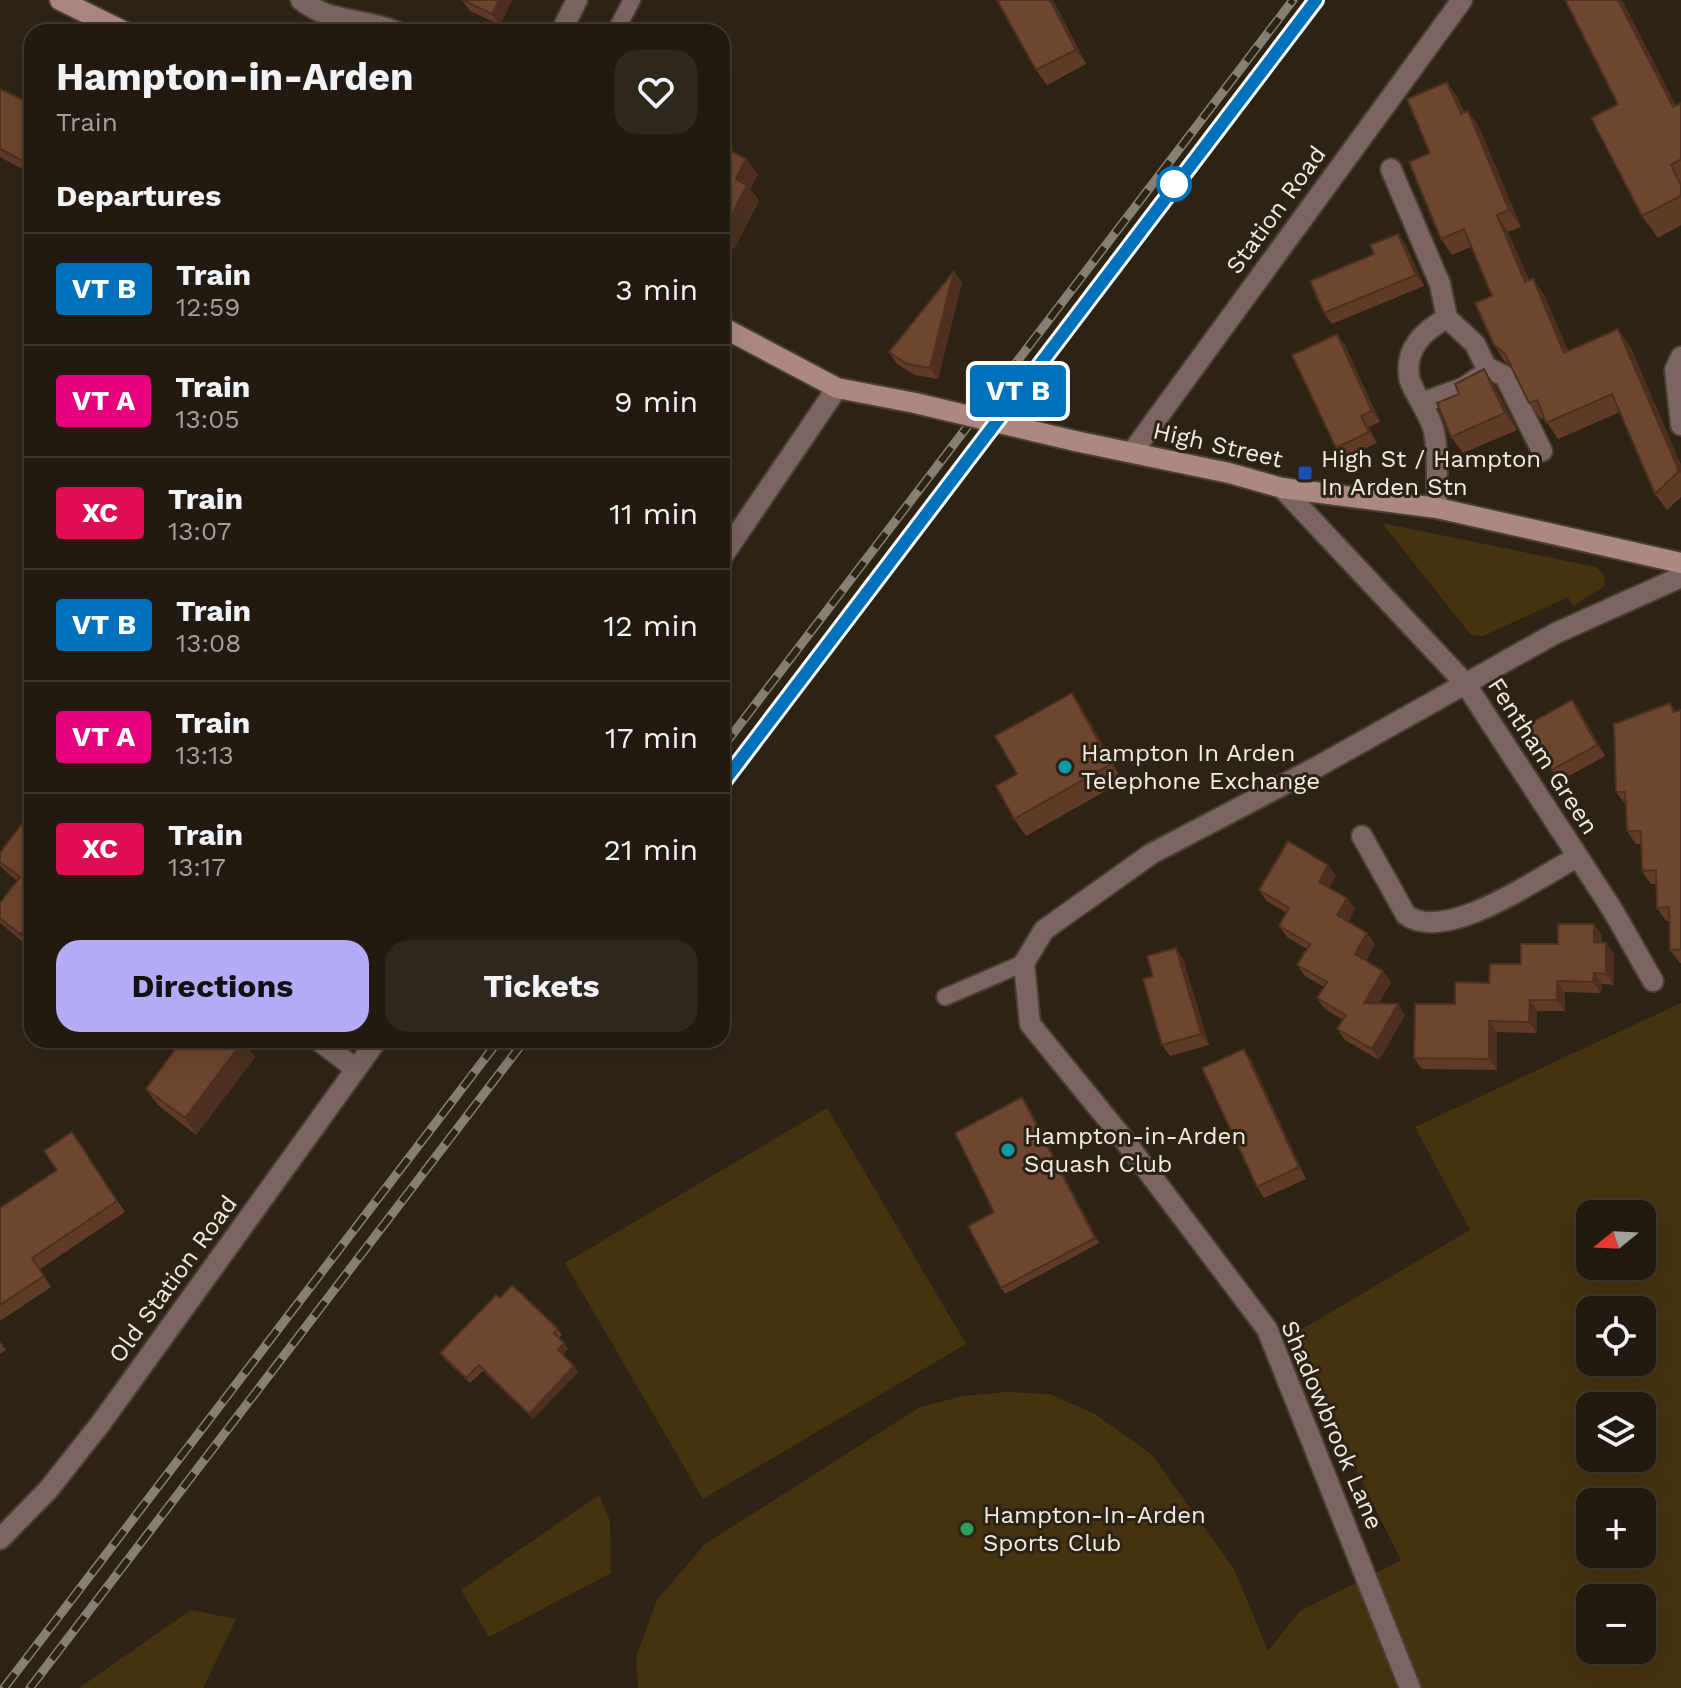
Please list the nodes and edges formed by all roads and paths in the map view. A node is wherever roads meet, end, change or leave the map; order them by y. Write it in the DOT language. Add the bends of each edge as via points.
graph roads {
  1 [pos="60,0"];
  2 [pos="301,0"];
  3 [pos="577,0"];
  4 [pos="632,0"];
  5 [pos="1462,0"];
  6 [pos="109,24"];
  7 [pos="378,24"];
  8 [pos="565,24"];
  9 [pos="619,24"];
  10 [pos="1391,169"];
  11 [pos="1447,318"];
  12 [pos="730,331"];
  13 [pos="1681,357"];
  14 [pos="1486,367"];
  15 [pos="837,388"];
  16 [pos="1424,402"];
  17 [pos="1681,425"];
  18 [pos="1133,451"];
  19 [pos="1542,451"];
  20 [pos="1282,488"];
  21 [pos="1437,508"];
  22 [pos="730,545"];
  23 [pos="1681,563"];
  24 [pos="1681,577"];
  25 [pos="1465,683"];
  26 [pos="1362,836"];
  27 [pos="1577,857"];
  28 [pos="1024,963"];
  29 [pos="1653,981"];
  30 [pos="945,997"];
  31 [pos="328,1048"];
  32 [pos="371,1048"];
  33 [pos="356,1069"];
  34 [pos="0,1539"];
  35 [pos="1410,1688"];
  1 -- 6 [label="main road"];
  2 -- 7 [label="street" via="321,13"];
  3 -- 8 [label="street"];
  4 -- 9 [label="lane"];
  5 -- 18 [label="street, Station Road"];
  10 -- 11 [label="street" via="1440,284"];
  11 -- 14 [label="street" via="1475,344"];
  11 -- 16 [label="street" via="1421,332 1411,357 1408,377"];
  12 -- 15 [label="main road, High Street"];
  13 -- 17 [label="street" via="1675,381"];
  14 -- 16 [label="street" via="1478,380"];
  14 -- 19 [label="street" via="1505,376"];
  15 -- 18 [label="main road, High Street, bridge"];
  15 -- 22 [label="street"];
  16 -- 21 [label="street" via="1434,433"];
  18 -- 20 [label="main road, High Street"];
  20 -- 21 [label="main road, High Street"];
  20 -- 25 [label="street"];
  21 -- 23 [label="main road, High Street"];
  24 -- 25 [label="street" via="1556,633"];
  25 -- 27 [label="street, Fentham Green"];
  25 -- 28 [label="street" via="1151,854 1044,930"];
  26 -- 27 [label="street, Fentham Green" via="1406,915 1432,925 1462,918"];
  27 -- 29 [label="street, Fentham Green"];
  28 -- 30 [label="lane"];
  28 -- 35 [label="street, Shadowbrook Lane" via="1030,1024 1267,1329"];
  31 -- 33 [label="street"];
  32 -- 33 [label="street, Old Station Road"];
  33 -- 34 [label="street, Old Station Road" via="101,1423 48,1490"];
}
